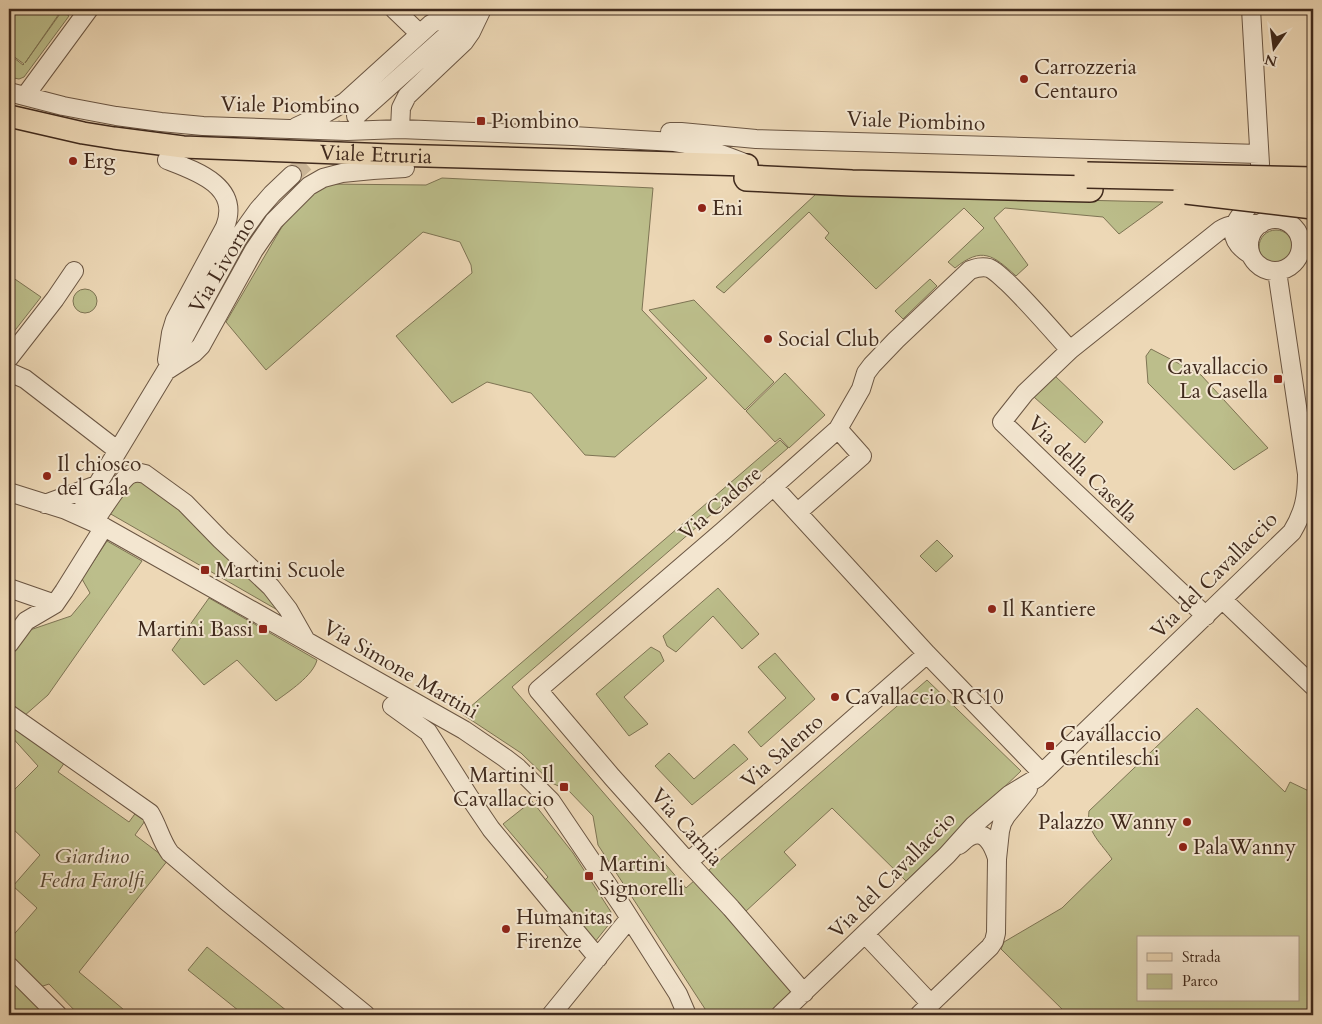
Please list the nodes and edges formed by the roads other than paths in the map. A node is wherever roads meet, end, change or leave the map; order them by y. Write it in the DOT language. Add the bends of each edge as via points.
graph roads {
  1 [pos="89,9"];
  2 [pos="394,9"];
  3 [pos="464,9"];
  4 [pos="476,9"];
  5 [pos="482,9"];
  6 [pos="1251,9"];
  7 [pos="420,34"];
  8 [pos="17,94"];
  9 [pos="9,116"];
  10 [pos="356,116"];
  11 [pos="292,129"];
  12 [pos="400,129"];
  13 [pos="9,130"];
  14 [pos="573,136"];
  15 [pos="167,160"];
  16 [pos="406,168"];
  17 [pos="747,171"];
  18 [pos="1313,171"];
  19 [pos="292,175"];
  20 [pos="1222,178"];
  21 [pos="1313,180"];
  22 [pos="1088,182"];
  23 [pos="1184,191"];
  24 [pos="1313,194"];
  25 [pos="1313,206"];
  26 [pos="1248,207"];
  27 [pos="1269,218"];
  28 [pos="1235,224"];
  29 [pos="1307,237"];
  30 [pos="1251,255"];
  31 [pos="74,271"];
  32 [pos="1277,271"];
  33 [pos="1070,350"];
  34 [pos="9,358"];
  35 [pos="166,371"];
  36 [pos="9,372"];
  37 [pos="838,429"];
  38 [pos="117,450"];
  39 [pos="97,485"];
  40 [pos="774,486"];
  41 [pos="9,492"];
  42 [pos="44,504"];
  43 [pos="798,512"];
  44 [pos="92,521"];
  45 [pos="9,588"];
  46 [pos="1223,600"];
  47 [pos="55,604"];
  48 [pos="1206,616"];
  49 [pos="306,640"];
  50 [pos="9,644"];
  51 [pos="927,654"];
  52 [pos="1313,686"];
  53 [pos="538,690"];
  54 [pos="392,706"];
  55 [pos="9,714"];
  56 [pos="1039,776"];
  57 [pos="947,855"];
  58 [pos="997,858"];
  59 [pos="688,862"];
  60 [pos="630,919"];
  61 [pos="865,934"];
  62 [pos="598,958"];
  63 [pos="9,966"];
  64 [pos="804,993"];
  65 [pos="678,994"];
  66 [pos="925,1010"];
  67 [pos="58,1015"];
  68 [pos="366,1015"];
  69 [pos="551,1015"];
  70 [pos="687,1015"];
  71 [pos="696,1015"];
  72 [pos="780,1015"];
  1 -- 8 [label="street"];
  2 -- 7 [label="street"];
  3 -- 7 [label="street" via="431,24"];
  4 -- 10 [label="street"];
  5 -- 12 [label="street" via="464,42 406,98"];
  6 -- 14 [label="street, Viale Piombino" via="1259,159 756,139 681,132"];
  7 -- 11 [label="street" via="345,102"];
  8 -- 11 [label="street, Viale Piombino" via="154,121"];
  9 -- 17 [label="main road, Viale Etruria" via="122,140 182,147"];
  11 -- 12 [label="street, Viale Piombino"];
  12 -- 14 [label="street, Viale Piombino"];
  13 -- 15 [label="main road, Viale Etruria" via="89,148"];
  14 -- 17 [label="street, Viale Piombino" via="686,144 716,151"];
  15 -- 16 [label="main road, Viale Etruria"];
  15 -- 35 [label="street, Via Livorno" via="214,182 223,194 228,216 170,332"];
  16 -- 17 [label="main road, Viale Etruria"];
  16 -- 35 [label="street, Via Livorno" via="342,173 309,186 274,221 254,250 201,346"];
  17 -- 22 [label="highway" via="862,183"];
  18 -- 20 [label="highway, bridge"];
  19 -- 35 [label="street, Via Livorno" via="242,232"];
  20 -- 21 [label="highway, bridge"];
  20 -- 22 [label="highway, bridge"];
  22 -- 23 [label="highway"];
  23 -- 24 [label="highway, bridge"];
  23 -- 25 [label="highway, bridge"];
  26 -- 28 [label="street, Via della Casella"];
  27 -- 28 [label="street, Via della Casella"];
  27 -- 29 [label="street" via="1288,223"];
  27 -- 30 [label="street" via="1252,234"];
  28 -- 30 [label="street" via="1237,241"];
  28 -- 33 [label="street, Via della Casella" via="1220,230"];
  29 -- 32 [label="street" via="1297,260 1288,268"];
  30 -- 32 [label="street" via="1266,270"];
  31 -- 34 [label="street"];
  32 -- 46 [label="street, Via del Cavallaccio" via="1307,474 1306,495 1302,513 1292,532"];
  33 -- 37 [label="street" via="991,268 970,270 872,365"];
  33 -- 48 [label="street, Via della Casella" via="1025,392 1002,422"];
  35 -- 38 [label="street, Via Livorno"];
  36 -- 38 [label="street" via="25,379"];
  37 -- 40 [label="street, Via Cadore"];
  37 -- 43 [label="street" via="862,456"];
  38 -- 39 [label="street, Via Livorno"];
  39 -- 42 [label="street"];
  39 -- 44 [label="street, Via Livorno"];
  40 -- 43 [label="street"];
  40 -- 53 [label="street, Via Cadore"];
  41 -- 42 [label="street, Via Simone Martini"];
  42 -- 44 [label="street, Via Simone Martini"];
  43 -- 51 [label="street"];
  44 -- 47 [label="street" via="64,591"];
  44 -- 49 [label="street, Via Simone Martini"];
  44 -- 49 [label="street" via="126,478 134,473 145,474 185,503 271,587"];
  45 -- 47 [label="street"];
  46 -- 48 [label="street, Via del Cavallaccio"];
  46 -- 52 [label="street"];
  47 -- 50 [label="street" via="26,621"];
  48 -- 56 [label="street, Via del Cavallaccio"];
  49 -- 60 [label="street, Via Simone Martini" via="464,730 518,768 551,801"];
  51 -- 56 [label="street"];
  51 -- 59 [label="street, Via Salento"];
  53 -- 59 [label="street, Via Carnia"];
  54 -- 62 [label="street" via="428,732 491,829"];
  55 -- 68 [label="street" via="150,813 170,853"];
  56 -- 57 [label="street, Via del Cavallaccio" via="996,805"];
  56 -- 58 [label="street" via="1002,823"];
  57 -- 58 [label="street" via="977,835 990,841"];
  57 -- 61 [label="street, Via del Cavallaccio"];
  58 -- 66 [label="street" via="994,940"];
  59 -- 64 [label="street, Via Carnia"];
  60 -- 62 [label="street"];
  60 -- 65 [label="street, Via Simone Martini"];
  61 -- 64 [label="street, Via del Cavallaccio"];
  61 -- 66 [label="street"];
  62 -- 69 [label="street"];
  63 -- 67 [label="street"];
  64 -- 72 [label="street, Via del Cavallaccio"];
  65 -- 70 [label="street, Via Simone Martini"];
  65 -- 71 [label="street, Via Simone Martini"];
}
